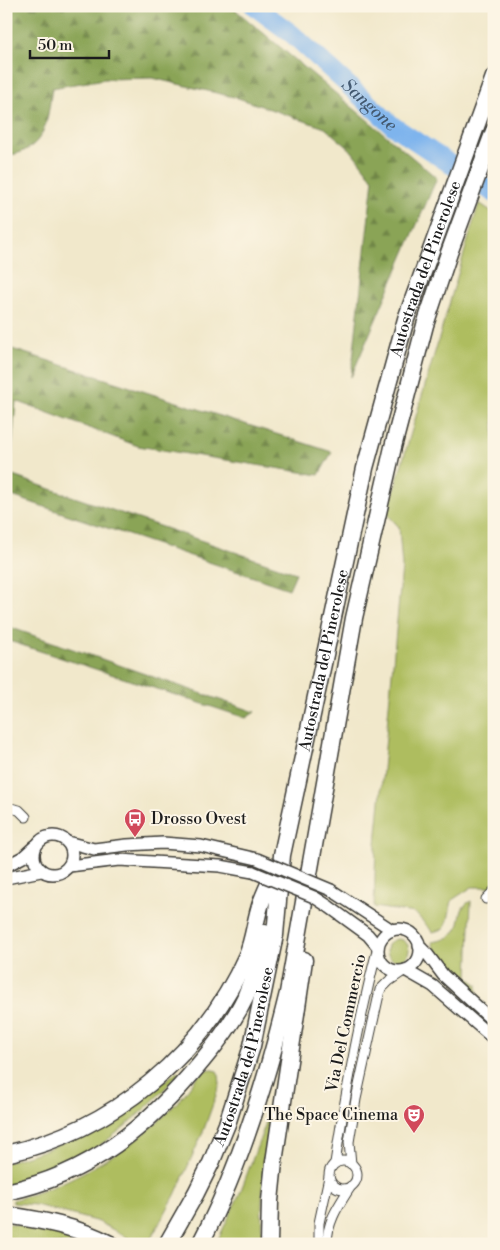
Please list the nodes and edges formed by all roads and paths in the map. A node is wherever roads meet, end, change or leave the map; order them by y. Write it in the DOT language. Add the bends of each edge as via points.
graph roads {
  1 [pos="494,77"];
  2 [pos="494,132"];
  3 [pos="323,794"];
  4 [pos="6,807"];
  5 [pos="26,816"];
  6 [pos="67,842"];
  7 [pos="36,846"];
  8 [pos="282,855"];
  9 [pos="6,866"];
  10 [pos="69,866"];
  11 [pos="42,871"];
  12 [pos="6,878"];
  13 [pos="494,891"];
  14 [pos="486,899"];
  15 [pos="392,930"];
  16 [pos="420,946"];
  17 [pos="378,948"];
  18 [pos="405,970"];
  19 [pos="494,1022"];
  20 [pos="494,1038"];
  21 [pos="6,1154"];
  22 [pos="335,1163"];
  23 [pos="351,1164"];
  24 [pos="329,1177"];
  25 [pos="351,1186"];
  26 [pos="6,1192"];
  27 [pos="6,1215"];
  28 [pos="269,1219"];
  29 [pos="110,1244"];
  30 [pos="167,1244"];
  31 [pos="200,1244"];
  32 [pos="269,1244"];
  33 [pos="274,1244"];
  34 [pos="319,1244"];
  35 [pos="326,1244"];
  1 -- 8 [label="highway, Autostrada del Pinerolese" via="406,319 365,468"];
  2 -- 3 [label="highway, Autostrada del Pinerolese" via="425,325 391,456 354,618"];
  3 -- 28 [label="highway" via="300,996 274,1162"];
  3 -- 31 [label="highway, Autostrada del Pinerolese" via="288,993 276,1039 226,1190"];
  4 -- 5 [label="street" via="20,810"];
  6 -- 7 [label="street" via="59,836 48,836"];
  6 -- 10 [label="street" via="72,851"];
  6 -- 15 [label="street, bridge" via="94,850 164,843 201,846 257,859 331,890"];
  7 -- 9 [label="street"];
  7 -- 11 [label="street" via="34,857"];
  8 -- 21 [label="highway" via="261,904 248,953 215,1012 185,1050 148,1086 106,1115 41,1144"];
  8 -- 26 [label="highway" via="250,986 227,1029 192,1072 153,1116 104,1152 56,1178"];
  8 -- 30 [label="highway, Autostrada del Pinerolese" via="275,935 252,1046 211,1163"];
  10 -- 11 [label="street" via="59,874"];
  10 -- 17 [label="street, bridge" via="118,860 220,866 253,872 328,906 368,935"];
  11 -- 12 [label="street"];
  13 -- 14 [label="street"];
  15 -- 16 [label="street" via="408,931"];
  15 -- 17 [label="street" via="382,937"];
  16 -- 18 [label="street" via="417,961"];
  16 -- 19 [label="street" via="443,974"];
  17 -- 18 [label="street" via="384,966"];
  17 -- 22 [label="street, Via Del Commercio" via="356,1038"];
  18 -- 20 [label="street" via="433,986"];
  18 -- 23 [label="street, Via Del Commercio" via="380,990 353,1113"];
  22 -- 23 [label="street" via="345,1161"];
  22 -- 24 [label="street"];
  23 -- 25 [label="street" via="357,1176"];
  24 -- 25 [label="street" via="338,1188"];
  24 -- 34 [label="street" via="319,1223"];
  25 -- 35 [label="street" via="328,1226"];
  27 -- 29 [label="highway" via="61,1225"];
  28 -- 32 [label="highway"];
  28 -- 33 [label="highway"];
}
